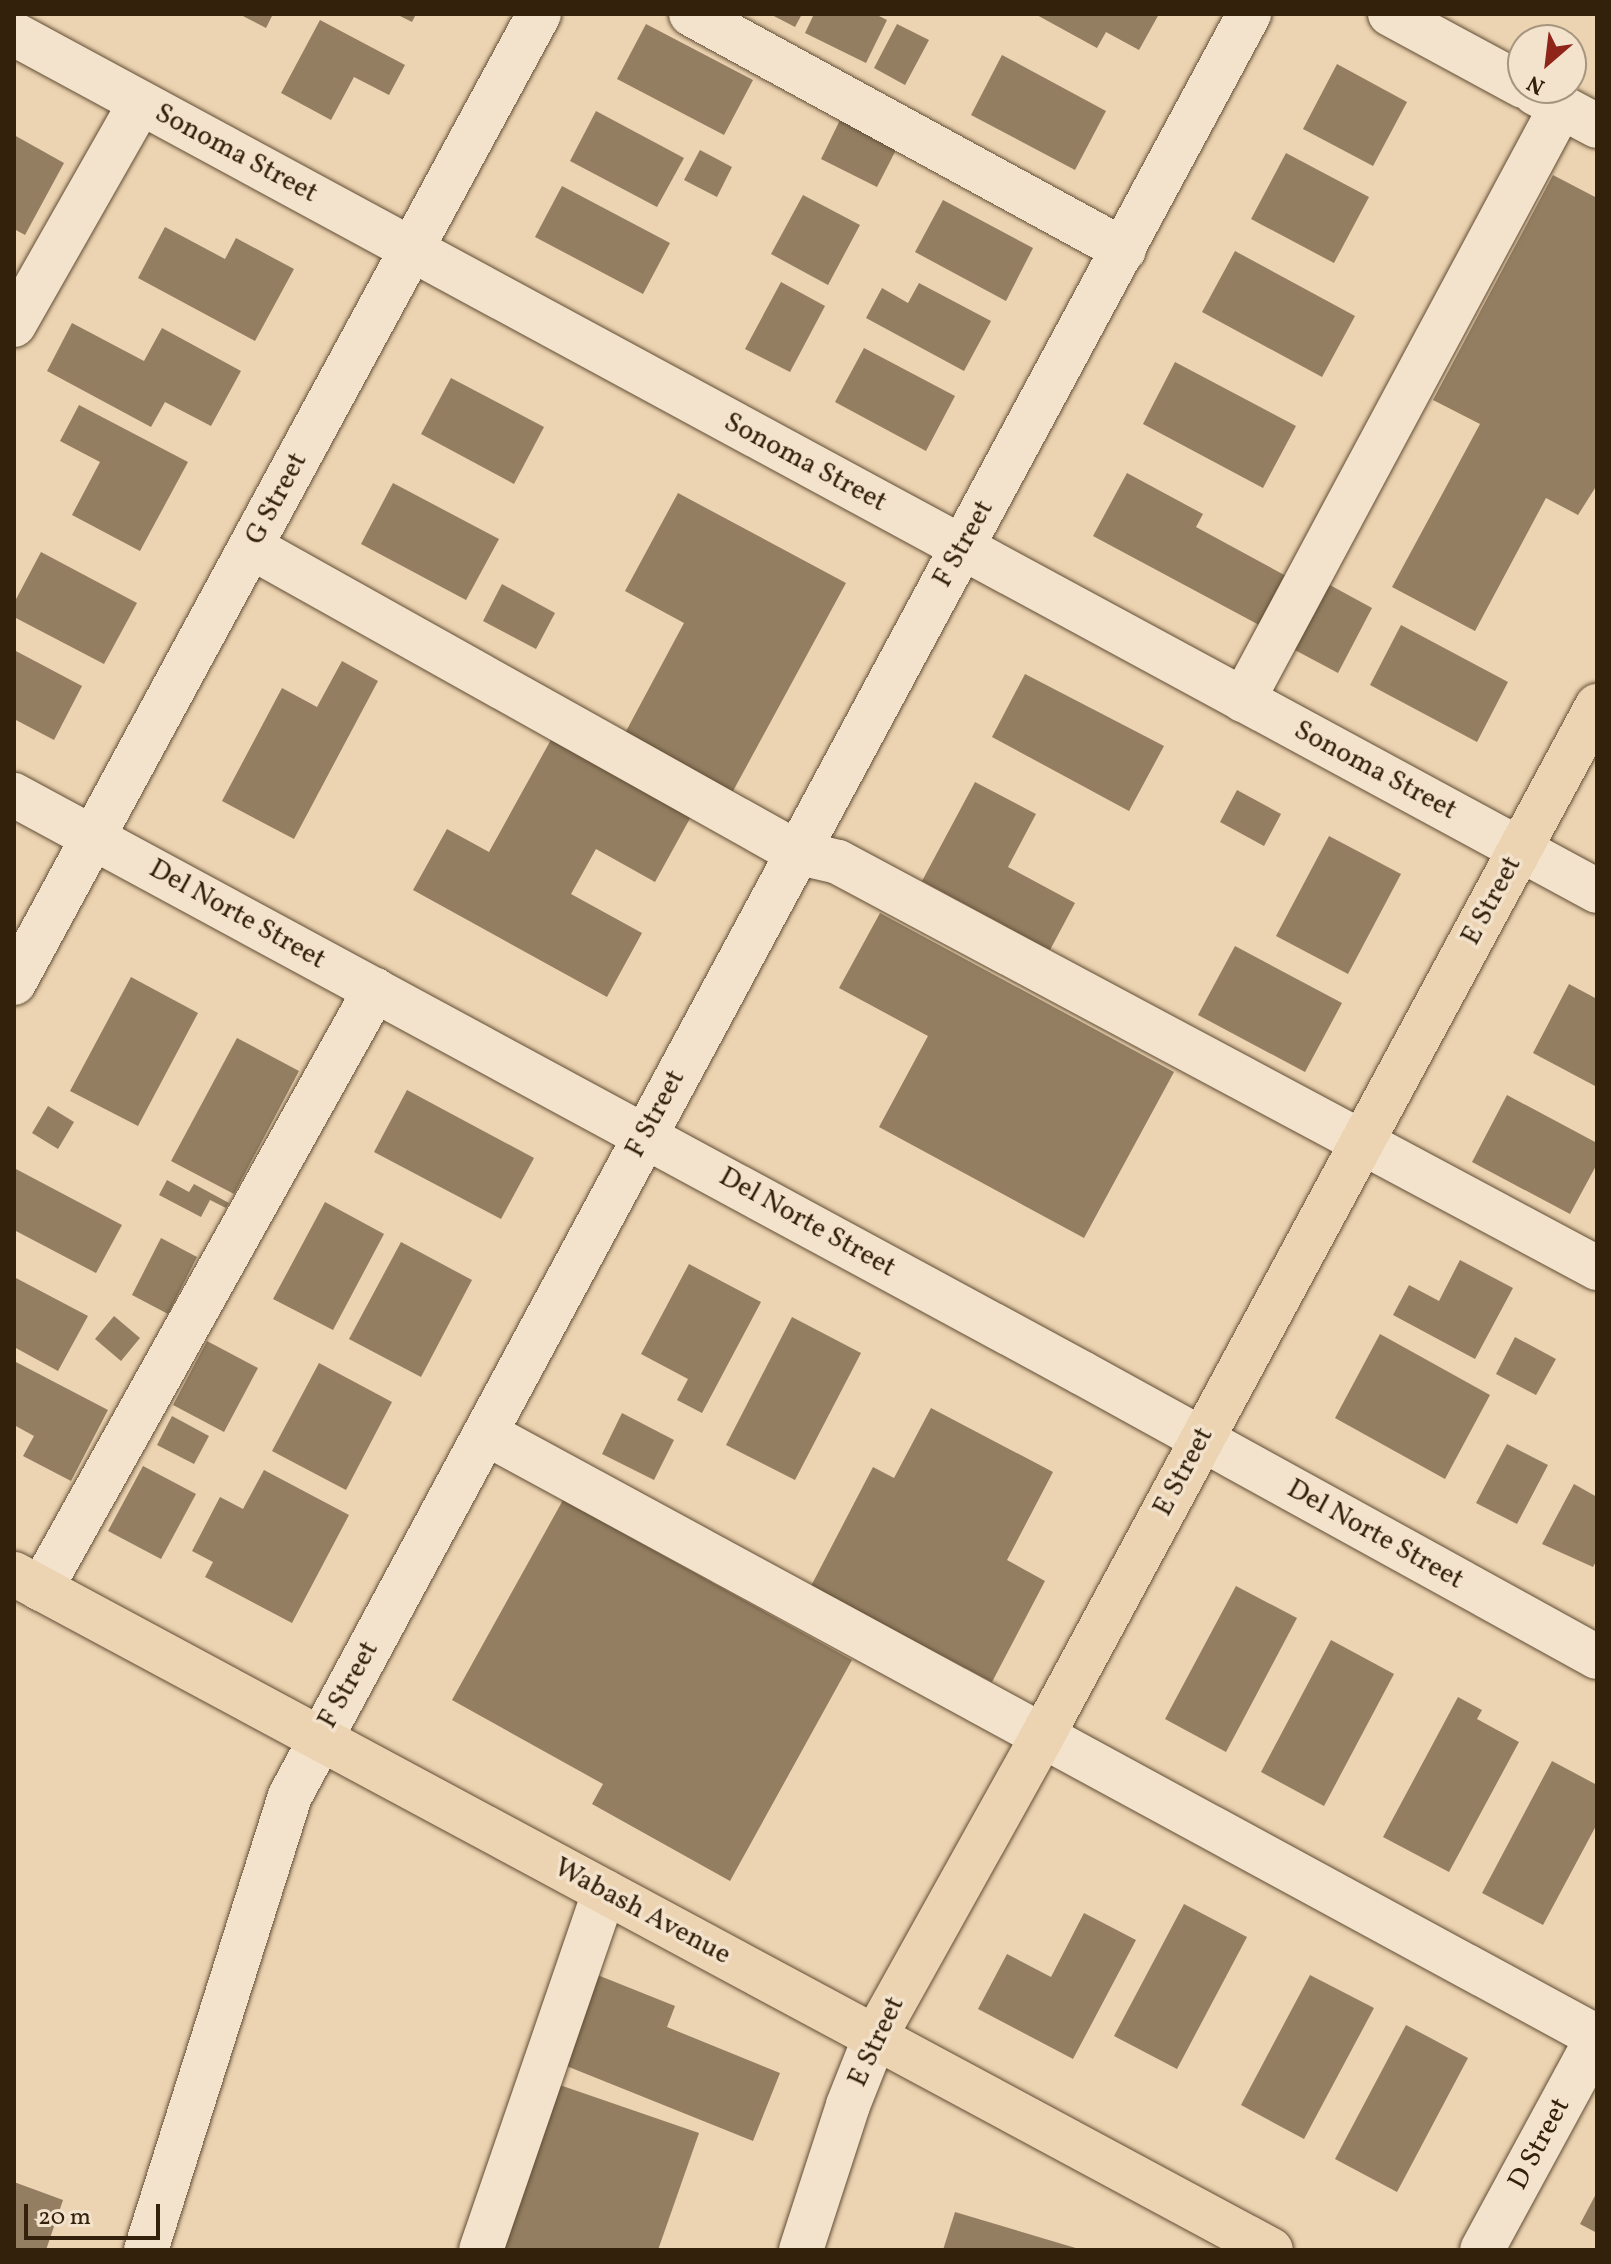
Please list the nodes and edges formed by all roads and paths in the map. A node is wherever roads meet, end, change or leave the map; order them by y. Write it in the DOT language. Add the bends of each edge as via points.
graph roads {
  1 [pos="539,14"];
  2 [pos="691,14"];
  3 [pos="1249,14"];
  4 [pos="1390,14"];
  5 [pos="14,34"];
  6 [pos="1507,78"];
  7 [pos="140,103"];
  8 [pos="1551,104"];
  9 [pos="412,250"];
  10 [pos="1124,250"];
  11 [pos="14,325"];
  12 [pos="251,547"];
  13 [pos="962,547"];
  14 [pos="1243,700"];
  15 [pos="1597,706"];
  16 [pos="14,795"];
  17 [pos="94,837"];
  18 [pos="1519,850"];
  19 [pos="796,852"];
  20 [pos="1597,891"];
  21 [pos="14,983"];
  22 [pos="375,990"];
  23 [pos="644,1134"];
  24 [pos="1364,1140"];
  25 [pos="1597,1268"];
  26 [pos="487,1434"];
  27 [pos="1201,1440"];
  28 [pos="28,1582"];
  29 [pos="1597,1657"];
  30 [pos="1043,1735"];
  31 [pos="320,1739"];
  32 [pos="604,1892"];
  33 [pos="875,2037"];
  34 [pos="1597,2037"];
  35 [pos="150,2249"];
  36 [pos="481,2250"];
  37 [pos="801,2250"];
  38 [pos="1271,2250"];
  39 [pos="1482,2250"];
  1 -- 9 [label="street, G Street"];
  2 -- 10 [label="street"];
  3 -- 10 [label="street, F Street"];
  4 -- 6 [label="street"];
  5 -- 7 [label="street, Sonoma Street"];
  7 -- 9 [label="street, Sonoma Street"];
  7 -- 11 [label="street"];
  8 -- 14 [label="street"];
  9 -- 12 [label="street, G Street"];
  9 -- 13 [label="street, Sonoma Street"];
  10 -- 13 [label="street, F Street"];
  12 -- 17 [label="street, G Street"];
  12 -- 19 [label="street"];
  13 -- 14 [label="street, Sonoma Street"];
  13 -- 19 [label="street, F Street"];
  14 -- 18 [label="street, Sonoma Street"];
  15 -- 18 [label="main road, E Street"];
  16 -- 17 [label="street, Del Norte Street"];
  17 -- 21 [label="street, G Street"];
  17 -- 22 [label="street, Del Norte Street"];
  18 -- 20 [label="street, Sonoma Street"];
  18 -- 24 [label="main road, E Street"];
  19 -- 23 [label="street, F Street"];
  19 -- 24 [label="street" via="838,862"];
  22 -- 23 [label="street, Del Norte Street"];
  22 -- 28 [label="street"];
  23 -- 26 [label="street, F Street"];
  23 -- 27 [label="street, Del Norte Street"];
  24 -- 25 [label="street"];
  24 -- 27 [label="main road, E Street"];
  26 -- 30 [label="street"];
  26 -- 31 [label="street, F Street"];
  27 -- 29 [label="street, Del Norte Street"];
  27 -- 30 [label="main road, E Street"];
  28 -- 31 [label="main road, Wabash Avenue"];
  30 -- 33 [label="main road, E Street"];
  30 -- 34 [label="street"];
  31 -- 32 [label="main road, Wabash Avenue"];
  31 -- 35 [label="street, F Street" via="290,1796"];
  32 -- 33 [label="main road, Wabash Avenue"];
  32 -- 36 [label="street"];
  33 -- 37 [label="street, E Street"];
  33 -- 38 [label="main road, Wabash Avenue"];
  34 -- 39 [label="street, D Street"];
}
